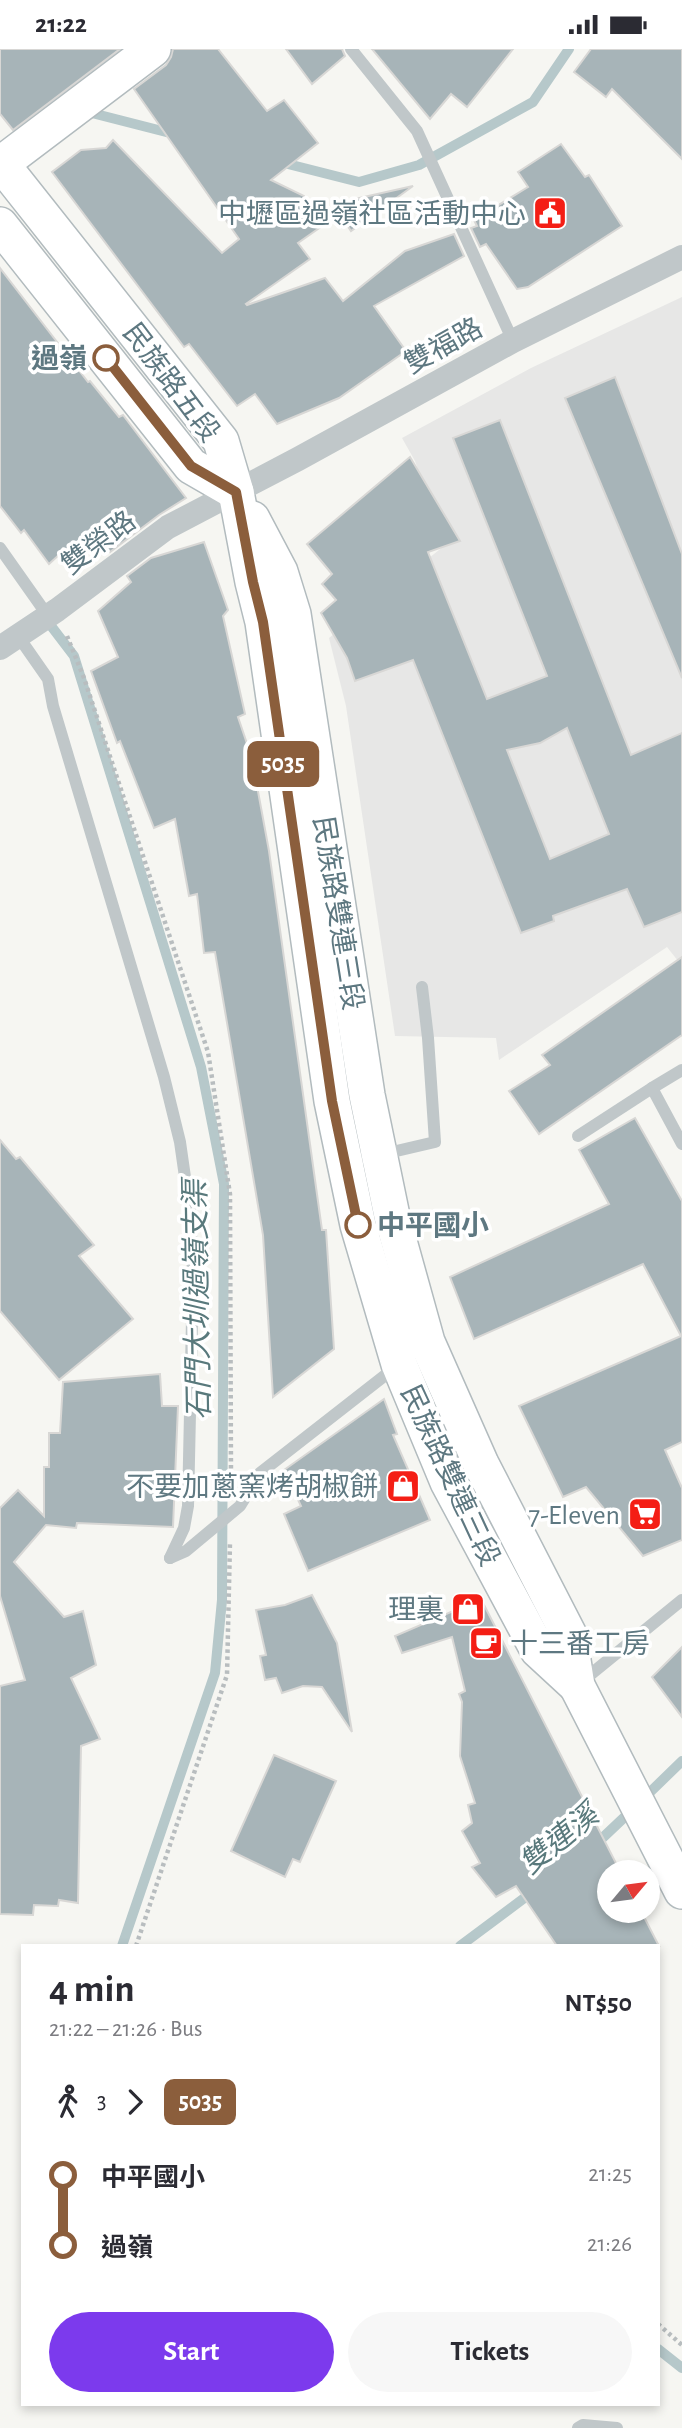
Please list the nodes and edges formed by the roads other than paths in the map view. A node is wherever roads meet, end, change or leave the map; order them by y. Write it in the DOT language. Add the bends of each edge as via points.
graph roads {
  1 [pos="153,49"];
  2 [pos="351,49"];
  3 [pos="0,163"];
  4 [pos="0,225"];
  5 [pos="682,257"];
  6 [pos="513,341"];
  7 [pos="236,492"];
  8 [pos="0,548"];
  9 [pos="48,616"];
  10 [pos="9,642"];
  11 [pos="422,987"];
  12 [pos="682,1070"];
  13 [pos="652,1089"];
  14 [pos="578,1136"];
  15 [pos="682,1144"];
  16 [pos="379,1155"];
  17 [pos="345,1163"];
  18 [pos="413,1353"];
  19 [pos="682,1600"];
  20 [pos="577,1686"];
  21 [pos="682,1891"];
  22 [pos="578,2428"];
  23 [pos="617,2428"];
  1 -- 3 [label="main road"];
  2 -- 6 [label="lane" via="417,131"];
  3 -- 7 [label="main road, 民族路五段" via="221,441"];
  4 -- 7 [label="main road, 民族路五段" via="191,466"];
  5 -- 6 [label="street, 雙福路"];
  6 -- 7 [label="street, 雙福路"];
  7 -- 9 [label="street, 雙榮路" via="168,527"];
  7 -- 16 [label="main road, 民族路雙連三段" via="280,572 293,614"];
  7 -- 17 [label="main road, 民族路雙連三段" via="263,622 332,1101"];
  8 -- 9 [label="lane"];
  9 -- 10 [label="street, 雙榮路"];
  10 -- 18 [label="lane" via="48,679 180,1142 193,1273 188,1506 170,1558 186,1551 240,1506 260,1473"];
  11 -- 16 [label="lane" via="436,1142"];
  12 -- 13 [label="lane"];
  13 -- 14 [label="lane"];
  13 -- 15 [label="lane"];
  16 -- 17 [label="lane"];
  16 -- 18 [label="main road, 民族路雙連三段"];
  17 -- 18 [label="main road, 民族路雙連三段" via="358,1225"];
  18 -- 20 [label="main road, 民族路雙連三段" via="481,1464 569,1635"];
  19 -- 20 [label="lane"];
  20 -- 21 [label="main road, 民族路雙連三段"];
  22 -- 23 [label="lane"];
}
